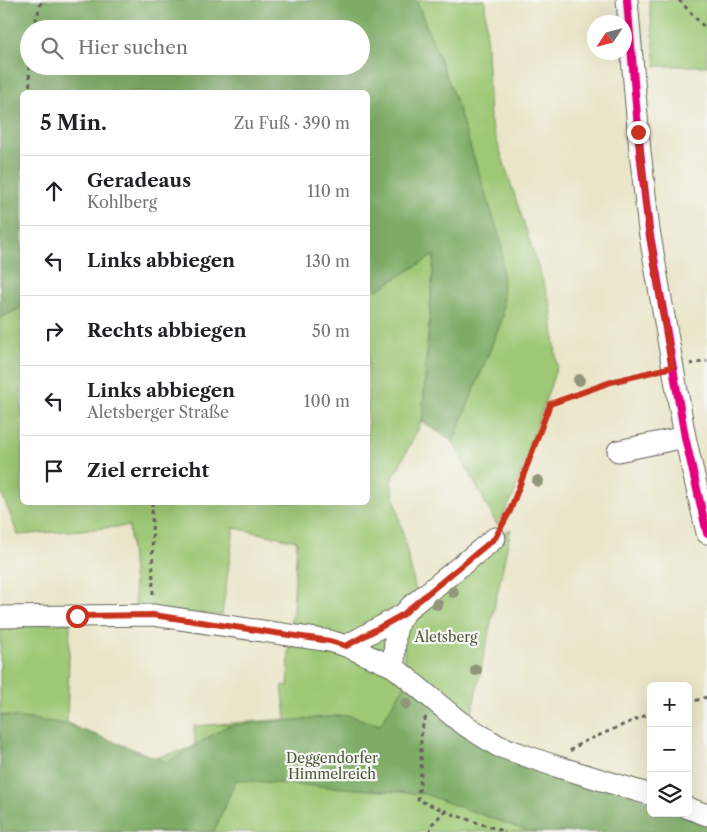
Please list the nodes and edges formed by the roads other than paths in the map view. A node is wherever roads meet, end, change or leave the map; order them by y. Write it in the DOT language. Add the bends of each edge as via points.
graph roads {
  1 [pos="627,0"];
  2 [pos="685,437"];
  3 [pos="618,451"];
  4 [pos="707,533"];
  5 [pos="495,538"];
  6 [pos="404,614"];
  7 [pos="0,617"];
  8 [pos="346,646"];
  9 [pos="394,667"];
  10 [pos="647,794"];
  11 [pos="692,809"];
  12 [pos="707,815"];
  1 -- 2 [label="street" via="649,230"];
  2 -- 3 [label="street"];
  2 -- 4 [label="street"];
  5 -- 6 [label="street"];
  6 -- 8 [label="street"];
  6 -- 9 [label="street" via="395,635"];
  7 -- 8 [label="street" via="153,615"];
  8 -- 9 [label="street"];
  9 -- 10 [label="street" via="460,722 498,746"];
  11 -- 12 [label="street"];
}
